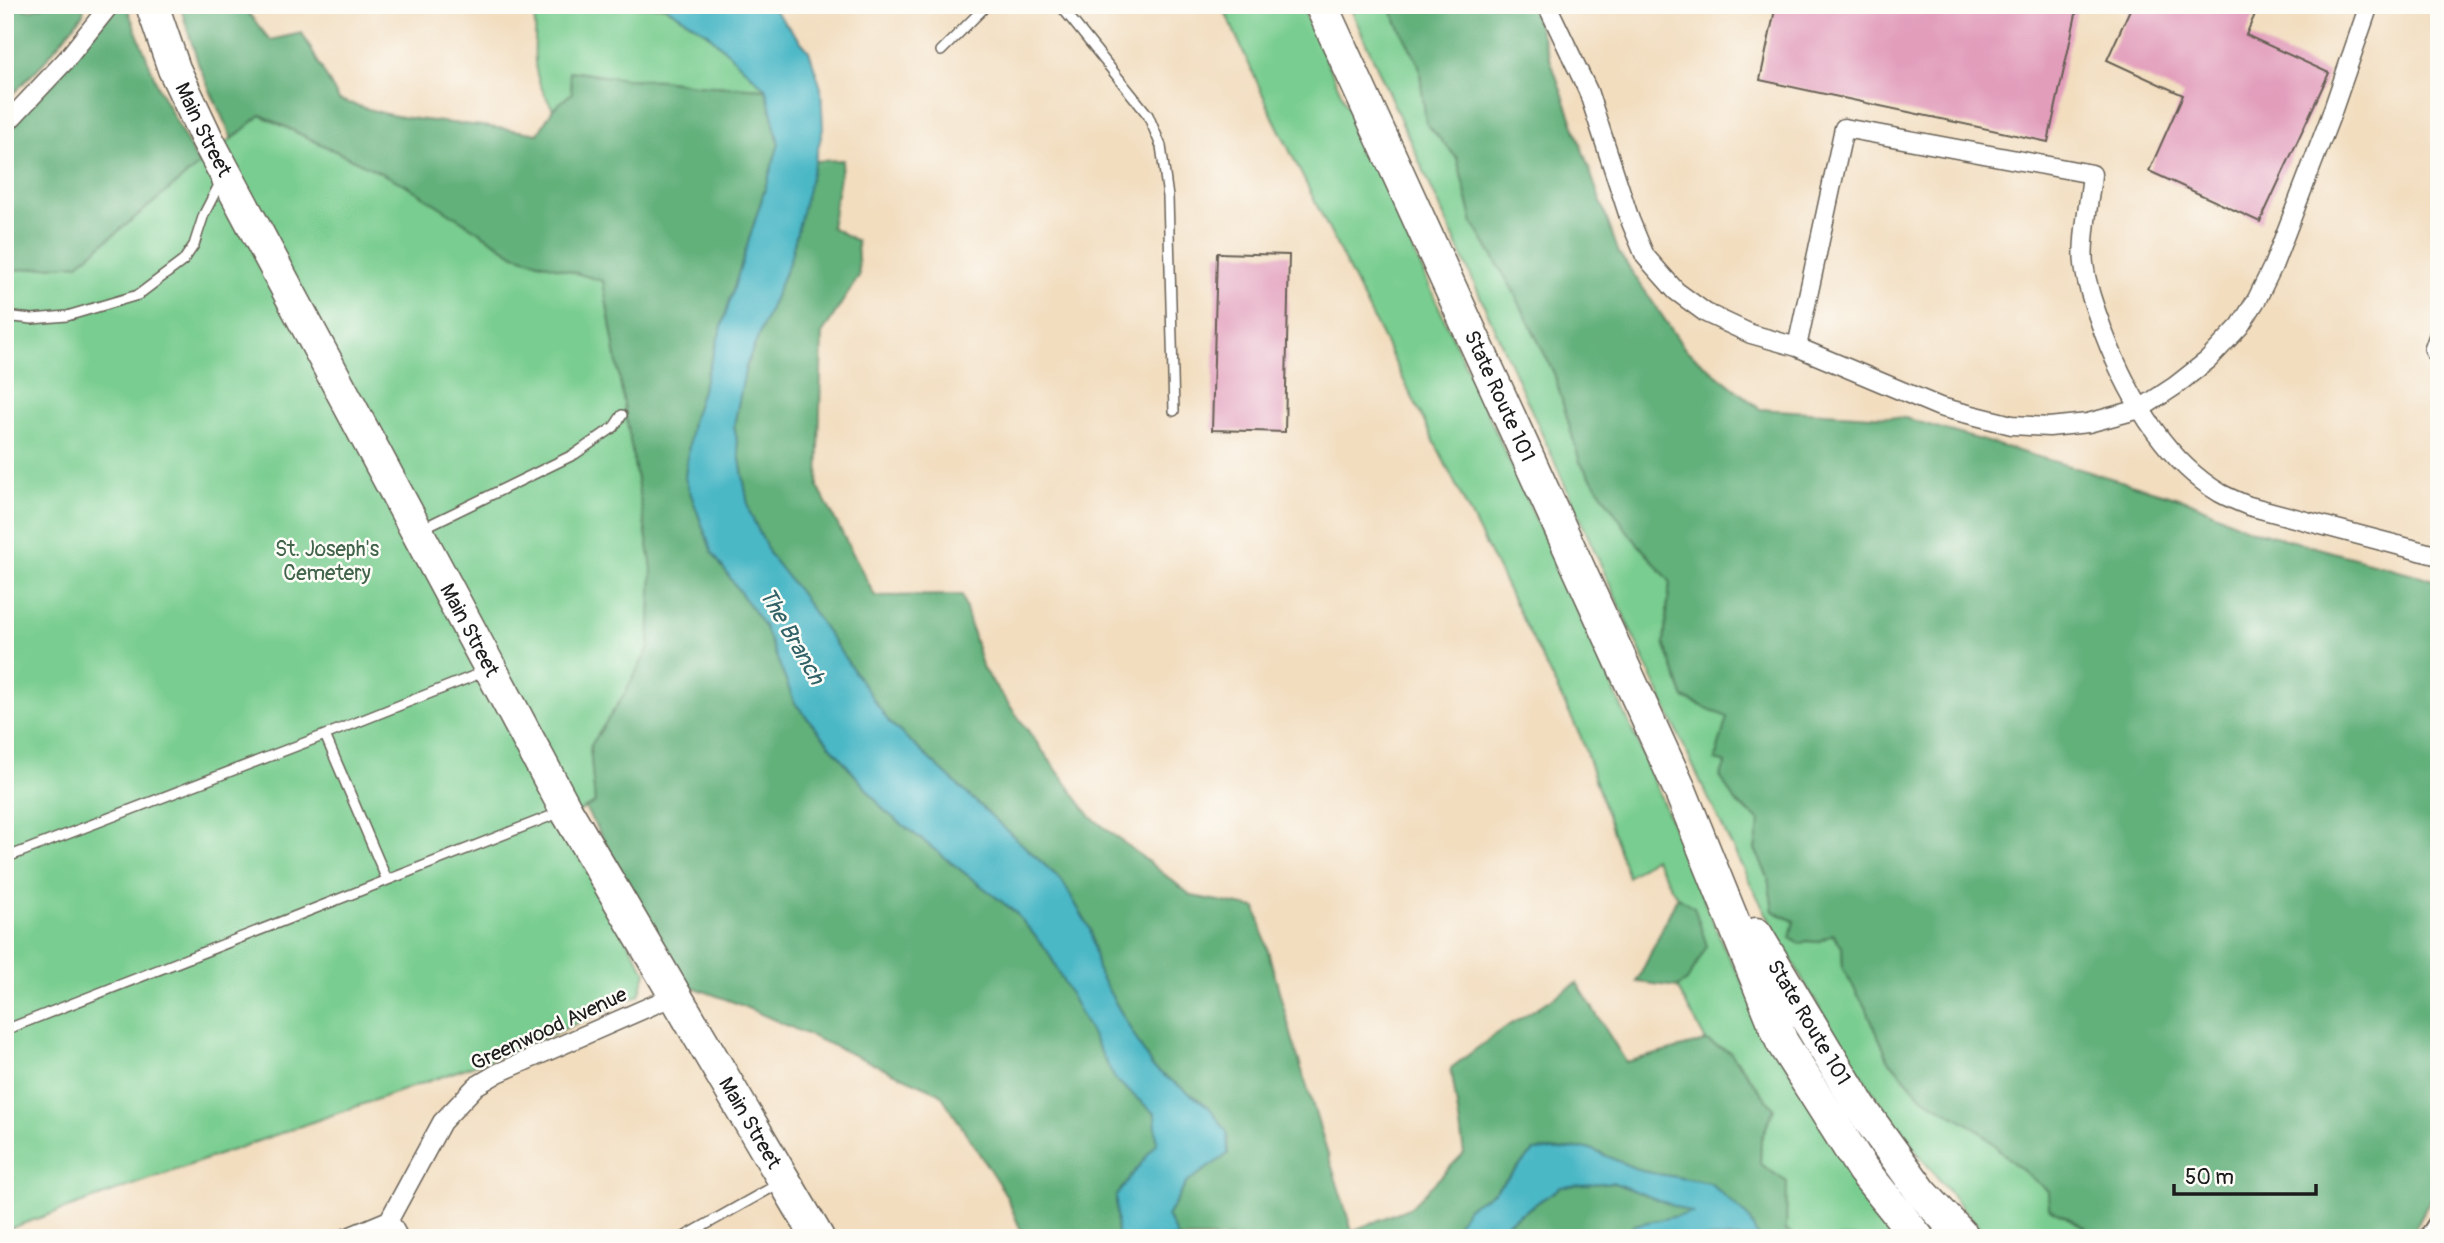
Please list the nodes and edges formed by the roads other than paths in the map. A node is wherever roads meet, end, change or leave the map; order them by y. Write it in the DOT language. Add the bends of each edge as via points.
graph roads {
  1 [pos="110,5"];
  2 [pos="152,5"];
  3 [pos="986,5"];
  4 [pos="1060,5"];
  5 [pos="1321,5"];
  6 [pos="1547,5"];
  7 [pos="2368,5"];
  8 [pos="941,51"];
  9 [pos="5,125"];
  10 [pos="225,174"];
  11 [pos="5,316"];
  12 [pos="2439,321"];
  13 [pos="1797,348"];
  14 [pos="2439,358"];
  15 [pos="2140,409"];
  16 [pos="1174,411"];
  17 [pos="622,415"];
  18 [pos="416,531"];
  19 [pos="2439,556"];
  20 [pos="490,668"];
  21 [pos="325,735"];
  22 [pos="1679,790"];
  23 [pos="566,810"];
  24 [pos="5,858"];
  25 [pos="387,880"];
  26 [pos="676,995"];
  27 [pos="5,1030"];
  28 [pos="785,1180"];
  29 [pos="389,1220"];
  30 [pos="2439,1227"];
  31 [pos="346,1238"];
  32 [pos="398,1238"];
  33 [pos="681,1238"];
  34 [pos="818,1238"];
  35 [pos="1918,1238"];
  36 [pos="1964,1238"];
  37 [pos="2432,1238"];
  1 -- 9 [label="street"];
  2 -- 10 [label="highway, Main Street" via="174,69"];
  3 -- 8 [label="lane"];
  4 -- 16 [label="lane" via="1148,116 1161,146 1168,197"];
  5 -- 22 [label="highway, State Route 101"];
  6 -- 13 [label="street" via="1588,91 1645,256 1676,291 1706,313"];
  7 -- 15 [label="street" via="2330,118 2258,299 2208,360"];
  10 -- 11 [label="lane" via="183,261 138,295 67,316"];
  10 -- 18 [label="highway, Main Street"];
  12 -- 14 [label="lane" via="2429,349"];
  13 -- 15 [label="street" via="1940,407 2012,425 2088,423"];
  13 -- 15 [label="street" via="1844,128 2092,174 2084,260 2088,289"];
  15 -- 19 [label="street" via="2162,440 2219,493 2249,506"];
  17 -- 18 [label="lane" via="614,427 575,454"];
  18 -- 20 [label="highway, Main Street"];
  20 -- 21 [label="lane"];
  20 -- 23 [label="highway, Main Street"];
  21 -- 24 [label="lane"];
  21 -- 25 [label="lane"];
  22 -- 35 [label="highway, State Route 101" via="1782,1042 1863,1170"];
  22 -- 36 [label="highway, State Route 101" via="1765,951 1860,1107 1922,1193"];
  23 -- 25 [label="lane"];
  23 -- 26 [label="highway, Main Street"];
  25 -- 27 [label="lane"];
  26 -- 28 [label="highway, Main Street"];
  26 -- 29 [label="street, Greenwood Avenue" via="476,1086 442,1122"];
  28 -- 33 [label="lane"];
  28 -- 34 [label="highway, Main Street"];
  29 -- 31 [label="street"];
  29 -- 32 [label="street"];
  30 -- 37 [label="street"];
}
